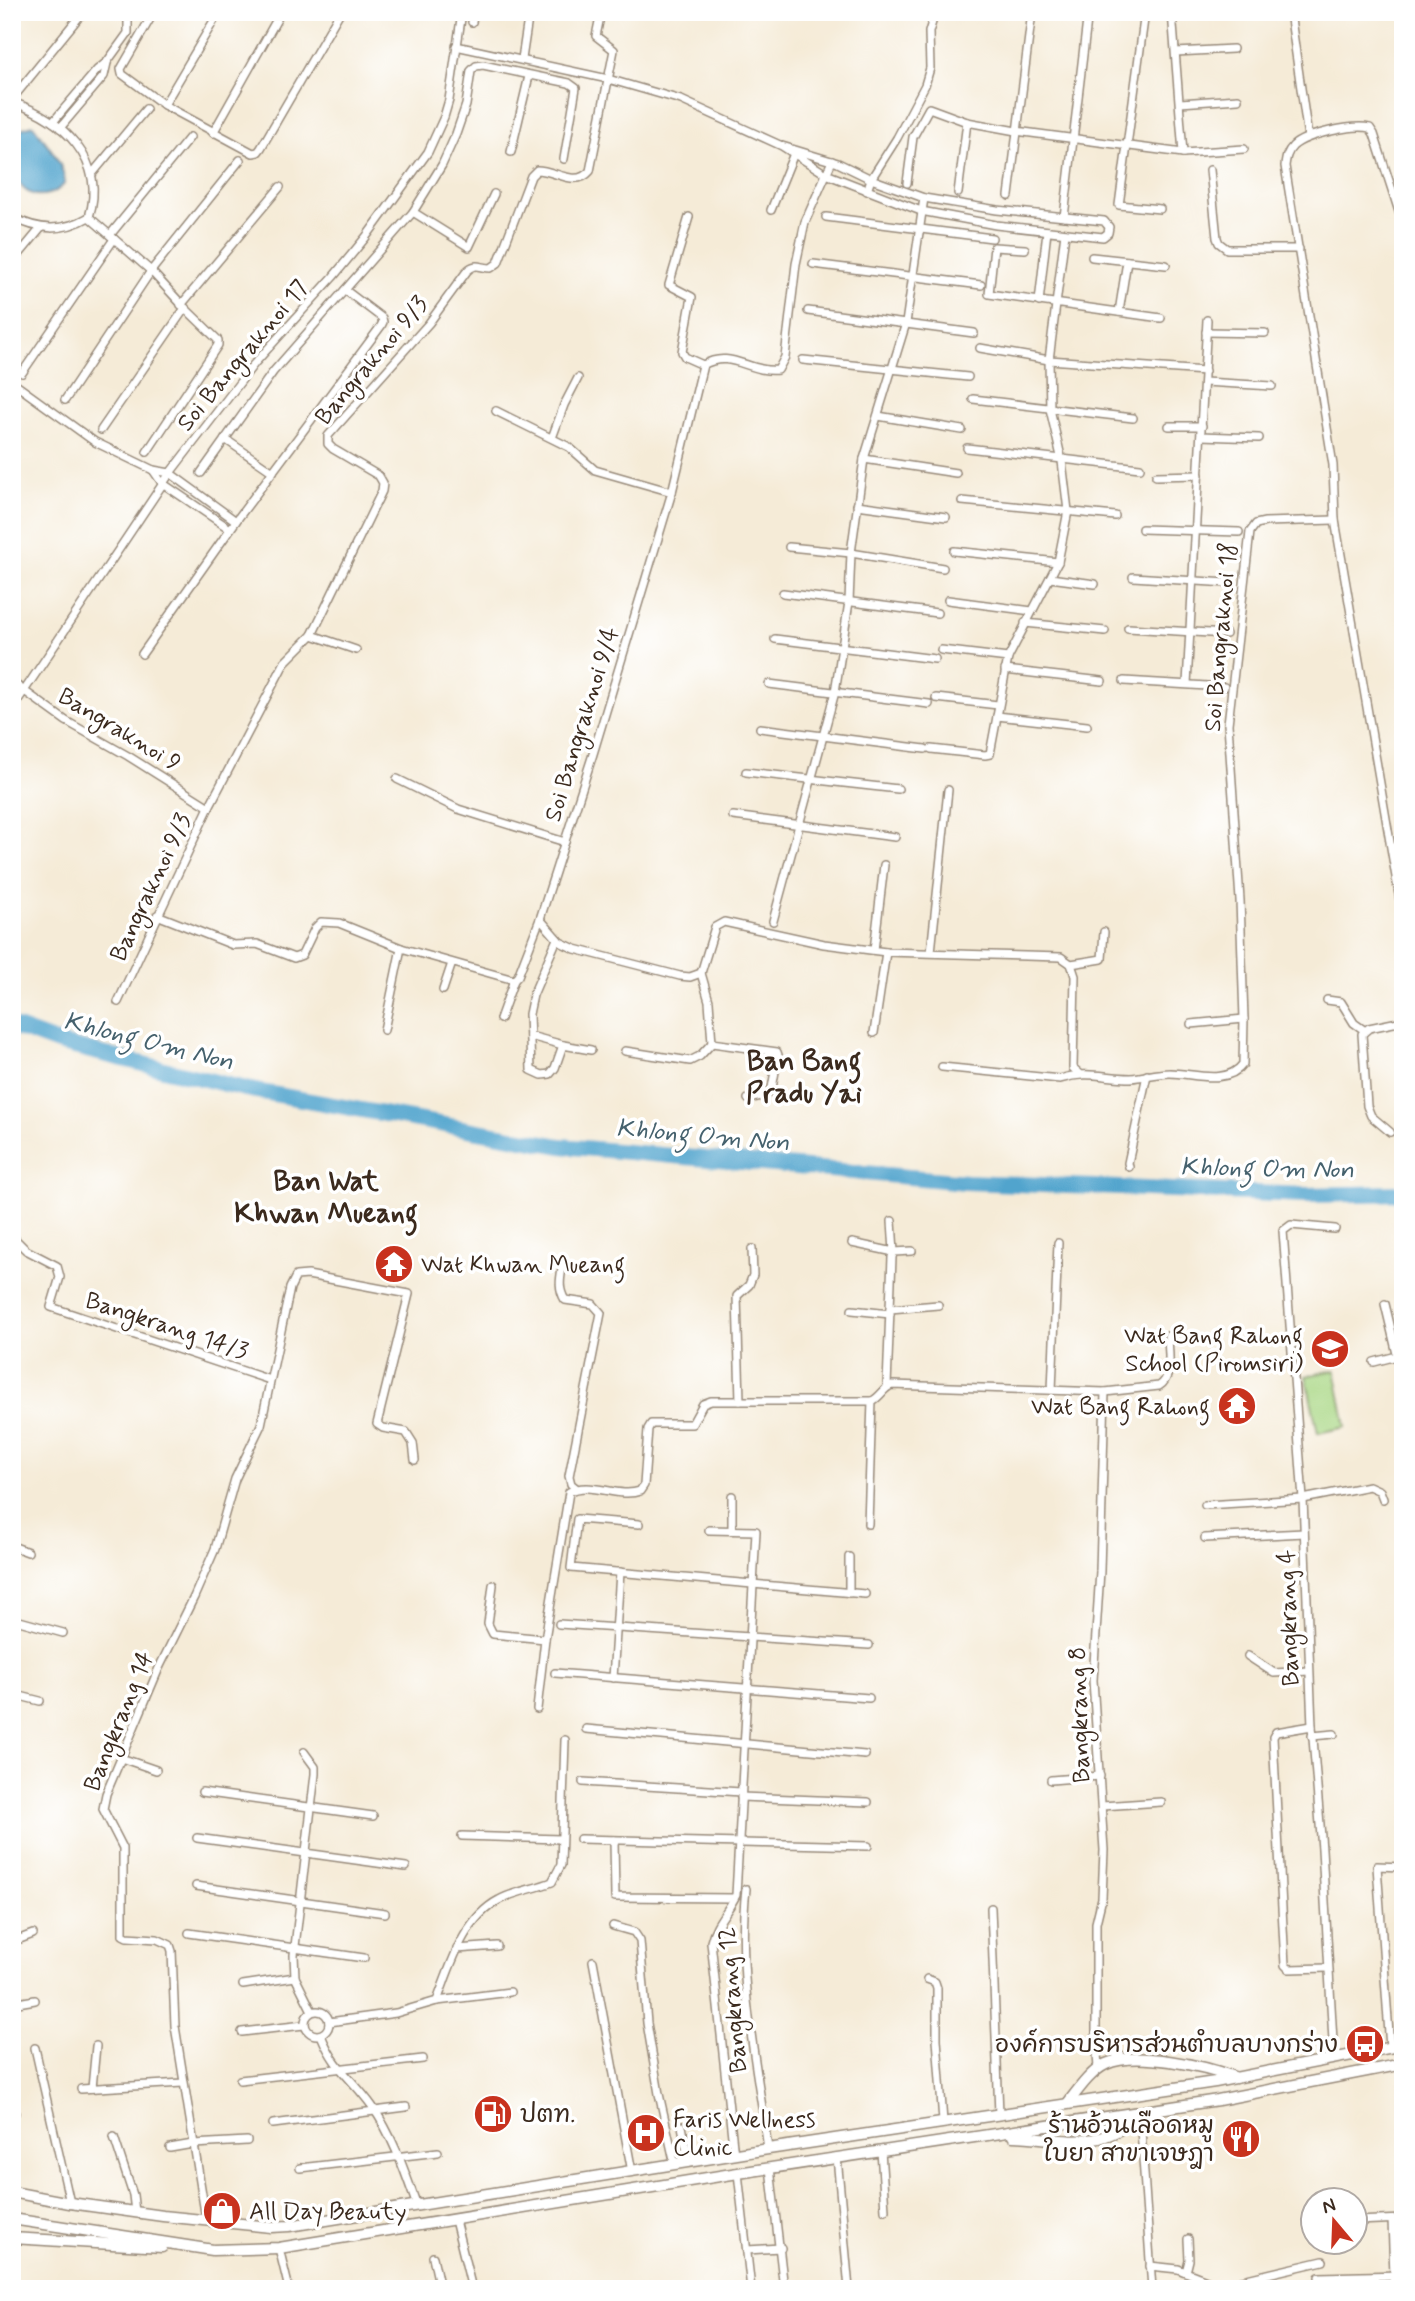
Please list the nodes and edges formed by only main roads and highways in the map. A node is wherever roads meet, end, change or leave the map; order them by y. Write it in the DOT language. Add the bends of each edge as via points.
graph roads {
  1 [pos="1403,2045"];
  2 [pos="1403,2064"];
  3 [pos="1235,2078"];
  4 [pos="1068,2103"];
  5 [pos="1142,2113"];
  6 [pos="989,2134"];
  7 [pos="12,2192"];
  8 [pos="12,2219"];
  9 [pos="12,2238"];
  10 [pos="213,2250"];
  1 -- 3 [label="main road"];
  2 -- 5 [label="main road"];
  3 -- 4 [label="main road"];
  3 -- 4 [label="main road" via="1205,2067 1126,2059 1098,2069"];
  4 -- 7 [label="main road" via="289,2227 135,2212"];
  5 -- 6 [label="main road"];
  5 -- 6 [label="main road" via="1103,2139"];
  6 -- 10 [label="main road" via="279,2248"];
  8 -- 10 [label="main road"];
  9 -- 10 [label="main road"];
}
